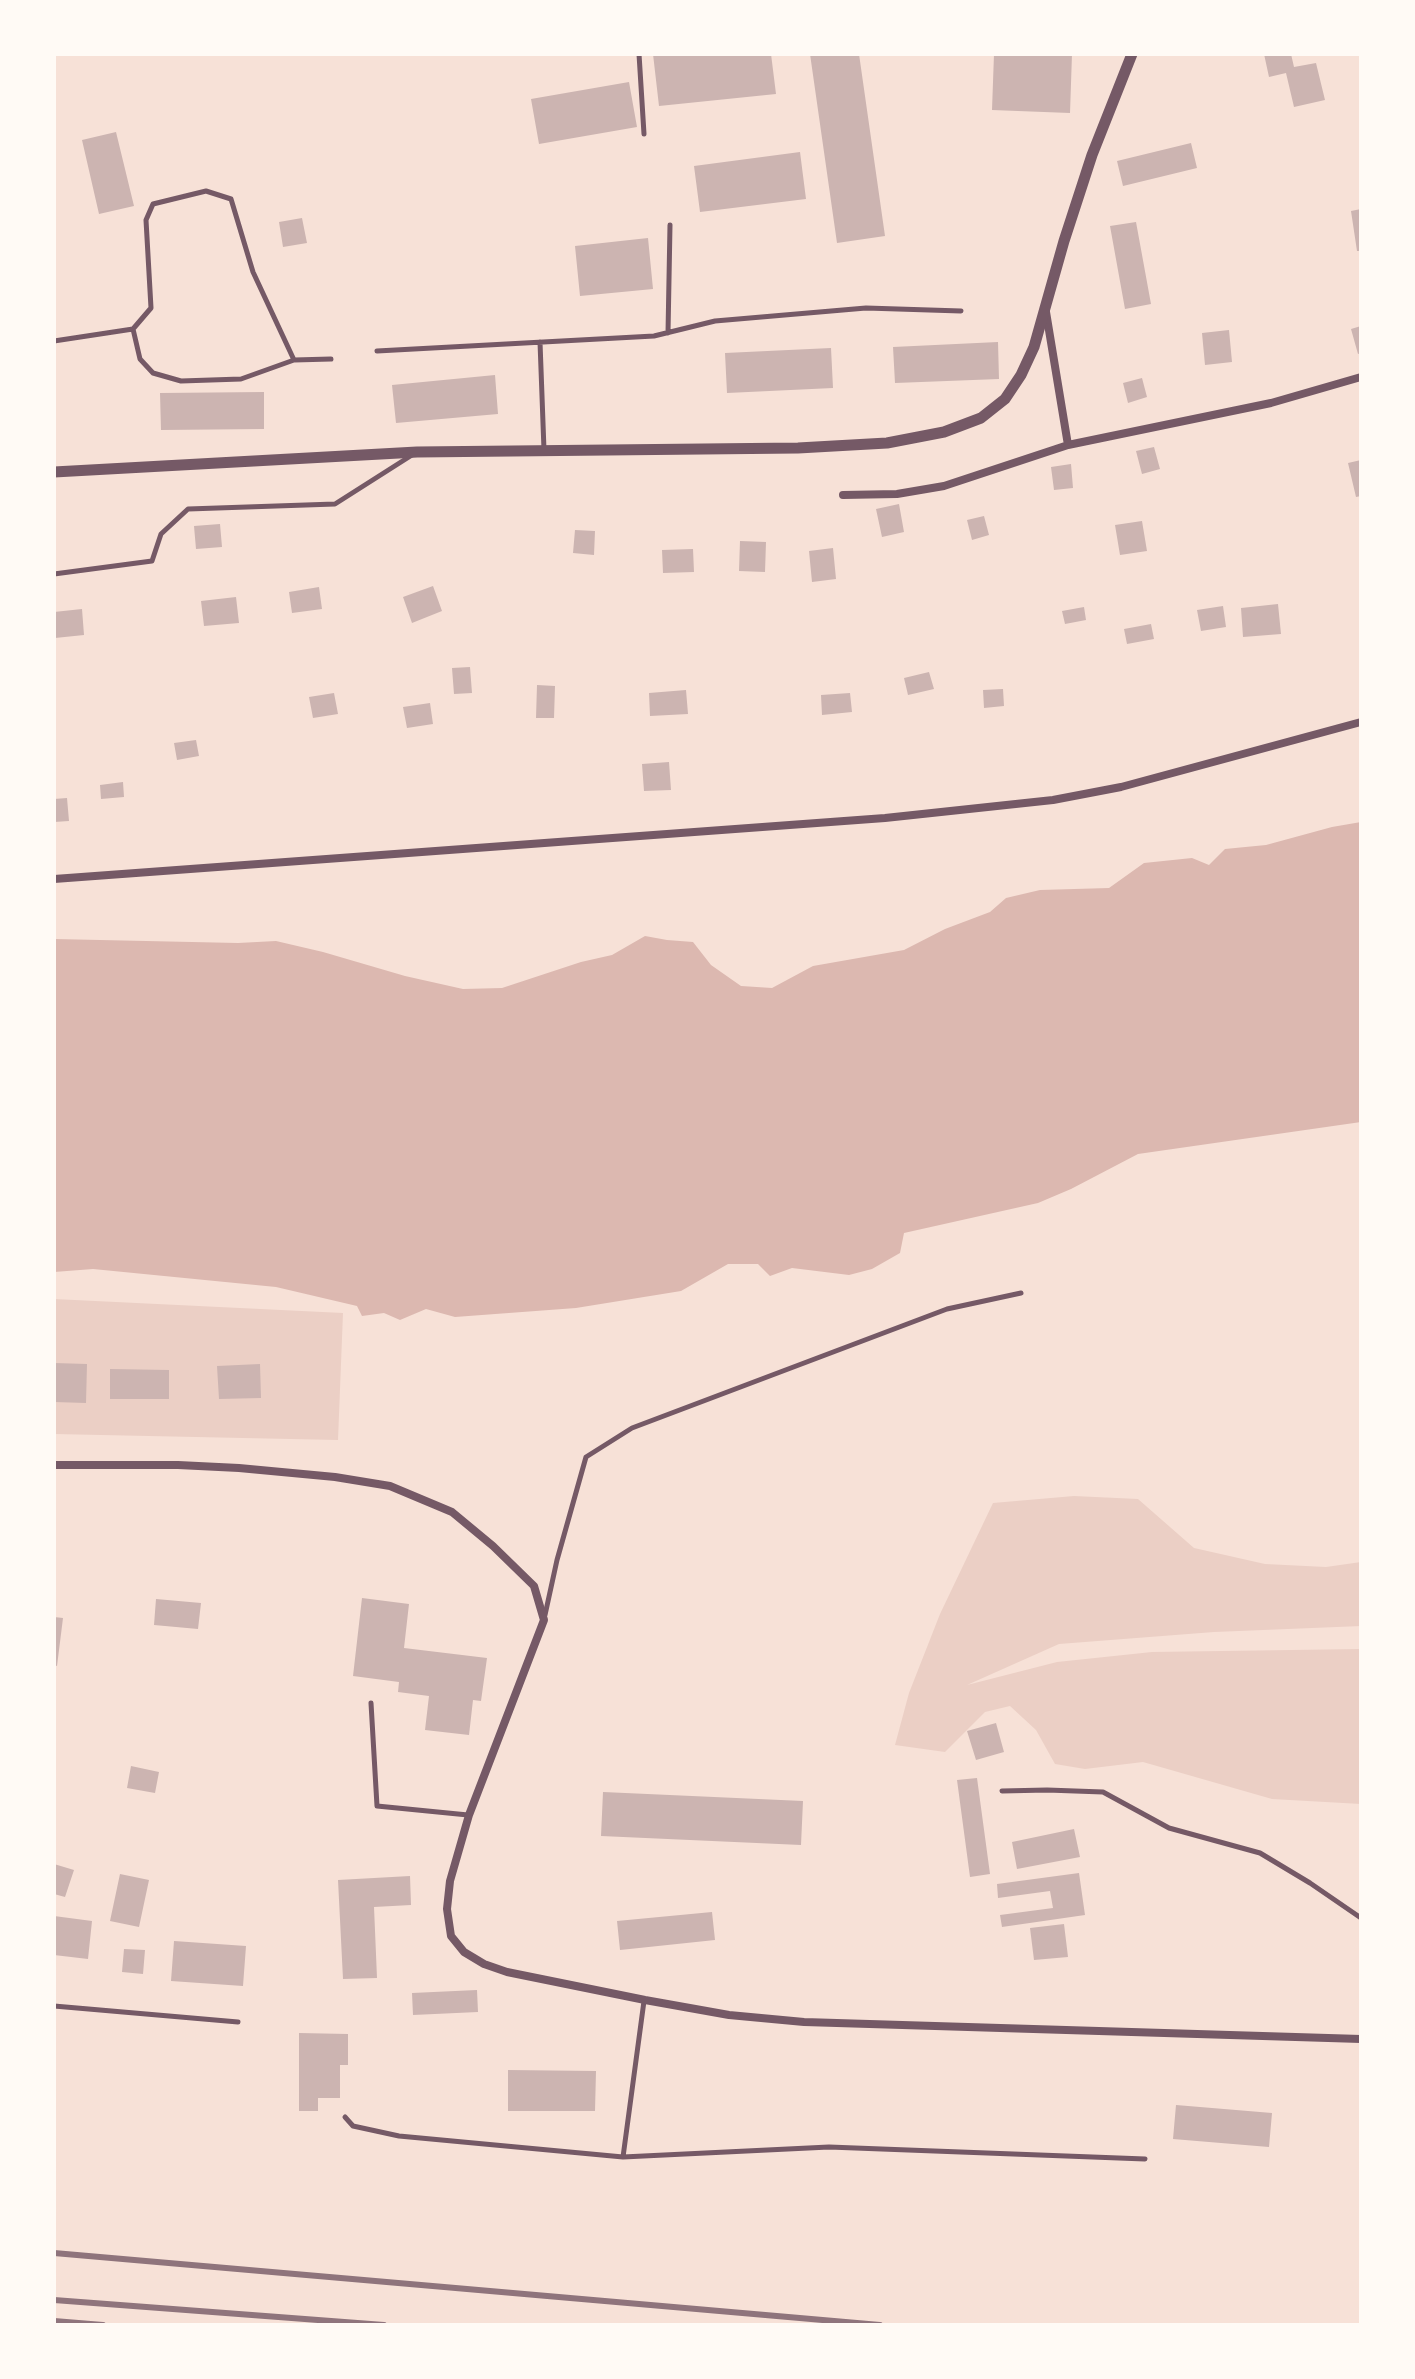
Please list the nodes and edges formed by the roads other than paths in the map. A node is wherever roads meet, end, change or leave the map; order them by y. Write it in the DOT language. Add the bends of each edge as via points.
graph roads {
  1 [pos="639,54"];
  2 [pos="1132,54"];
  3 [pos="644,134"];
  4 [pos="670,225"];
  5 [pos="1045,307"];
  6 [pos="961,311"];
  7 [pos="133,329"];
  8 [pos="668,333"];
  9 [pos="54,341"];
  10 [pos="540,342"];
  11 [pos="377,351"];
  12 [pos="331,359"];
  13 [pos="294,360"];
  14 [pos="1361,377"];
  15 [pos="1068,445"];
  16 [pos="544,451"];
  17 [pos="417,452"];
  18 [pos="54,472"];
  19 [pos="843,495"];
  20 [pos="54,574"];
  21 [pos="1361,722"];
  22 [pos="54,879"];
  23 [pos="1021,1293"];
  24 [pos="54,1465"];
  25 [pos="544,1620"];
  26 [pos="371,1703"];
  27 [pos="1002,1791"];
  28 [pos="469,1815"];
  29 [pos="1361,1918"];
  30 [pos="645,2000"];
  31 [pos="54,2006"];
  32 [pos="238,2022"];
  33 [pos="1361,2039"];
  34 [pos="345,2117"];
  35 [pos="623,2157"];
  36 [pos="1145,2159"];
  1 -- 3 [label="lane"];
  2 -- 5 [label="street" via="1092,155"];
  4 -- 8 [label="lane"];
  5 -- 15 [label="street"];
  5 -- 16 [label="street" via="1028,361 1005,399 981,418 944,432 887,443 798,448"];
  6 -- 8 [label="lane" via="866,308 715,321"];
  7 -- 9 [label="lane"];
  7 -- 13 [label="lane" via="140,359 153,373 181,381 241,379"];
  7 -- 13 [label="lane" via="151,308 146,220 153,204 206,191 231,199 253,272"];
  8 -- 10 [label="lane"];
  10 -- 11 [label="lane"];
  10 -- 16 [label="lane"];
  12 -- 13 [label="lane"];
  14 -- 15 [label="street" via="1271,403"];
  15 -- 19 [label="street" via="944,486"];
  16 -- 17 [label="street"];
  17 -- 18 [label="street"];
  17 -- 20 [label="lane" via="335,504 188,509 161,534 152,561"];
  21 -- 22 [label="street" via="1121,787 1053,800 885,818"];
  23 -- 25 [label="lane" via="947,1309 632,1428 586,1457"];
  24 -- 25 [label="street" via="239,1468 390,1486 452,1512 493,1546 534,1586"];
  25 -- 28 [label="street"];
  26 -- 28 [label="lane" via="377,1806"];
  27 -- 29 [label="lane" via="1103,1792 1169,1828 1260,1853"];
  28 -- 30 [label="street" via="447,1909 451,1936 464,1952 507,1972"];
  30 -- 33 [label="street" via="804,2022"];
  30 -- 35 [label="lane"];
  31 -- 32 [label="lane"];
  34 -- 35 [label="lane" via="353,2126 399,2136"];
  35 -- 36 [label="lane" via="829,2147"];
}
